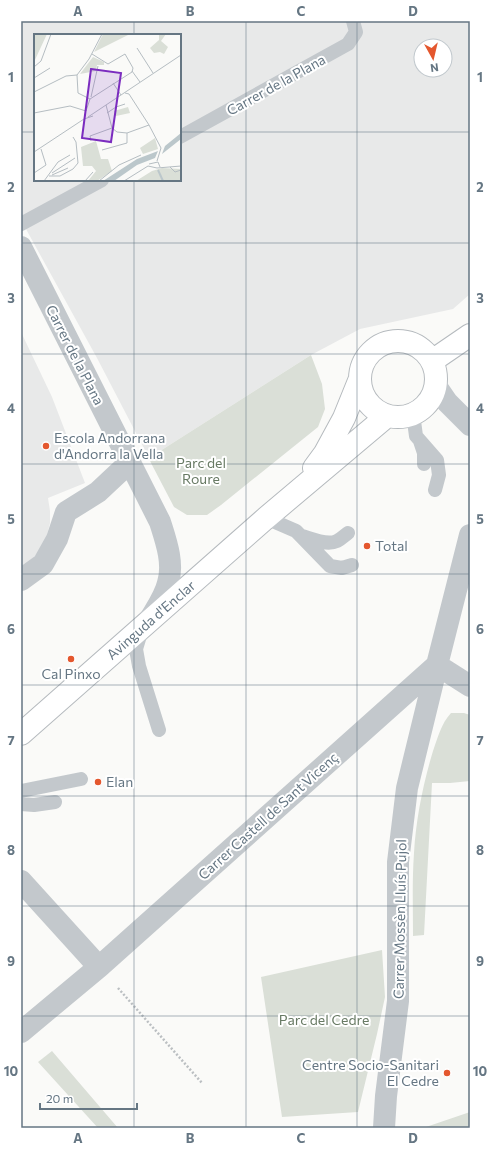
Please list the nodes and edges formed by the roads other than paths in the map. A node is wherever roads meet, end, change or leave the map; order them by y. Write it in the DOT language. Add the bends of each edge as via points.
graph roads {
  1 [pos="353,21"];
  2 [pos="181,137"];
  3 [pos="100,181"];
  4 [pos="21,224"];
  5 [pos="21,247"];
  6 [pos="470,335"];
  7 [pos="432,361"];
  8 [pos="359,381"];
  9 [pos="436,386"];
  10 [pos="416,414"];
  11 [pos="387,416"];
  12 [pos="470,425"];
  13 [pos="420,441"];
  14 [pos="130,462"];
  15 [pos="424,464"];
  16 [pos="435,490"];
  17 [pos="273,512"];
  18 [pos="348,533"];
  19 [pos="300,535"];
  20 [pos="470,535"];
  21 [pos="352,565"];
  22 [pos="21,580"];
  23 [pos="144,626"];
  24 [pos="437,665"];
  25 [pos="470,686"];
  26 [pos="159,730"];
  27 [pos="21,734"];
  28 [pos="81,779"];
  29 [pos="21,791"];
  30 [pos="55,802"];
  31 [pos="21,804"];
  32 [pos="21,881"];
  33 [pos="99,967"];
  34 [pos="21,1032"];
  35 [pos="384,1128"];
  1 -- 2 [label="lane, Carrer de la Plana" via="356,32 348,44"];
  3 -- 4 [label="lane"];
  5 -- 14 [label="street, Carrer de la Plana"];
  6 -- 7 [label="main road"];
  7 -- 8 [label="main road" via="416,345 404,341 382,344 372,350 365,359 360,369"];
  7 -- 9 [label="main road"];
  8 -- 11 [label="main road" via="364,399 370,407"];
  8 -- 17 [label="main road, Avinguda d'Enclar" via="344,418 325,453 304,480"];
  9 -- 10 [label="main road" via="432,397"];
  9 -- 12 [label="street" via="447,402"];
  10 -- 11 [label="main road" via="402,418"];
  10 -- 13 [label="lane" via="416,436"];
  11 -- 17 [label="main road, Avinguda d'Enclar"];
  13 -- 15 [label="lane"];
  13 -- 16 [label="lane" via="437,460 439,475"];
  14 -- 22 [label="street" via="98,492 66,512 57,540 43,564"];
  14 -- 23 [label="street, Carrer de la Plana" via="160,522 167,541 170,566 162,600"];
  17 -- 19 [label="lane"];
  17 -- 23 [label="main road, Avinguda d'Enclar"];
  18 -- 19 [label="lane" via="330,543"];
  19 -- 21 [label="lane" via="330,566 342,568"];
  20 -- 24 [label="street, Carrer Mossèn Lluís Pujol"];
  23 -- 26 [label="lane" via="136,649"];
  23 -- 27 [label="main road, Avinguda d'Enclar"];
  24 -- 25 [label="street"];
  24 -- 33 [label="street, Carrer Castell de Sant Vicenç"];
  24 -- 35 [label="street, Carrer Mossèn Lluís Pujol" via="407,788 398,862 398,1000"];
  28 -- 29 [label="lane"];
  30 -- 31 [label="lane"];
  32 -- 33 [label="street"];
  33 -- 34 [label="street, Carrer Castell de Sant Vicenç"];
}
